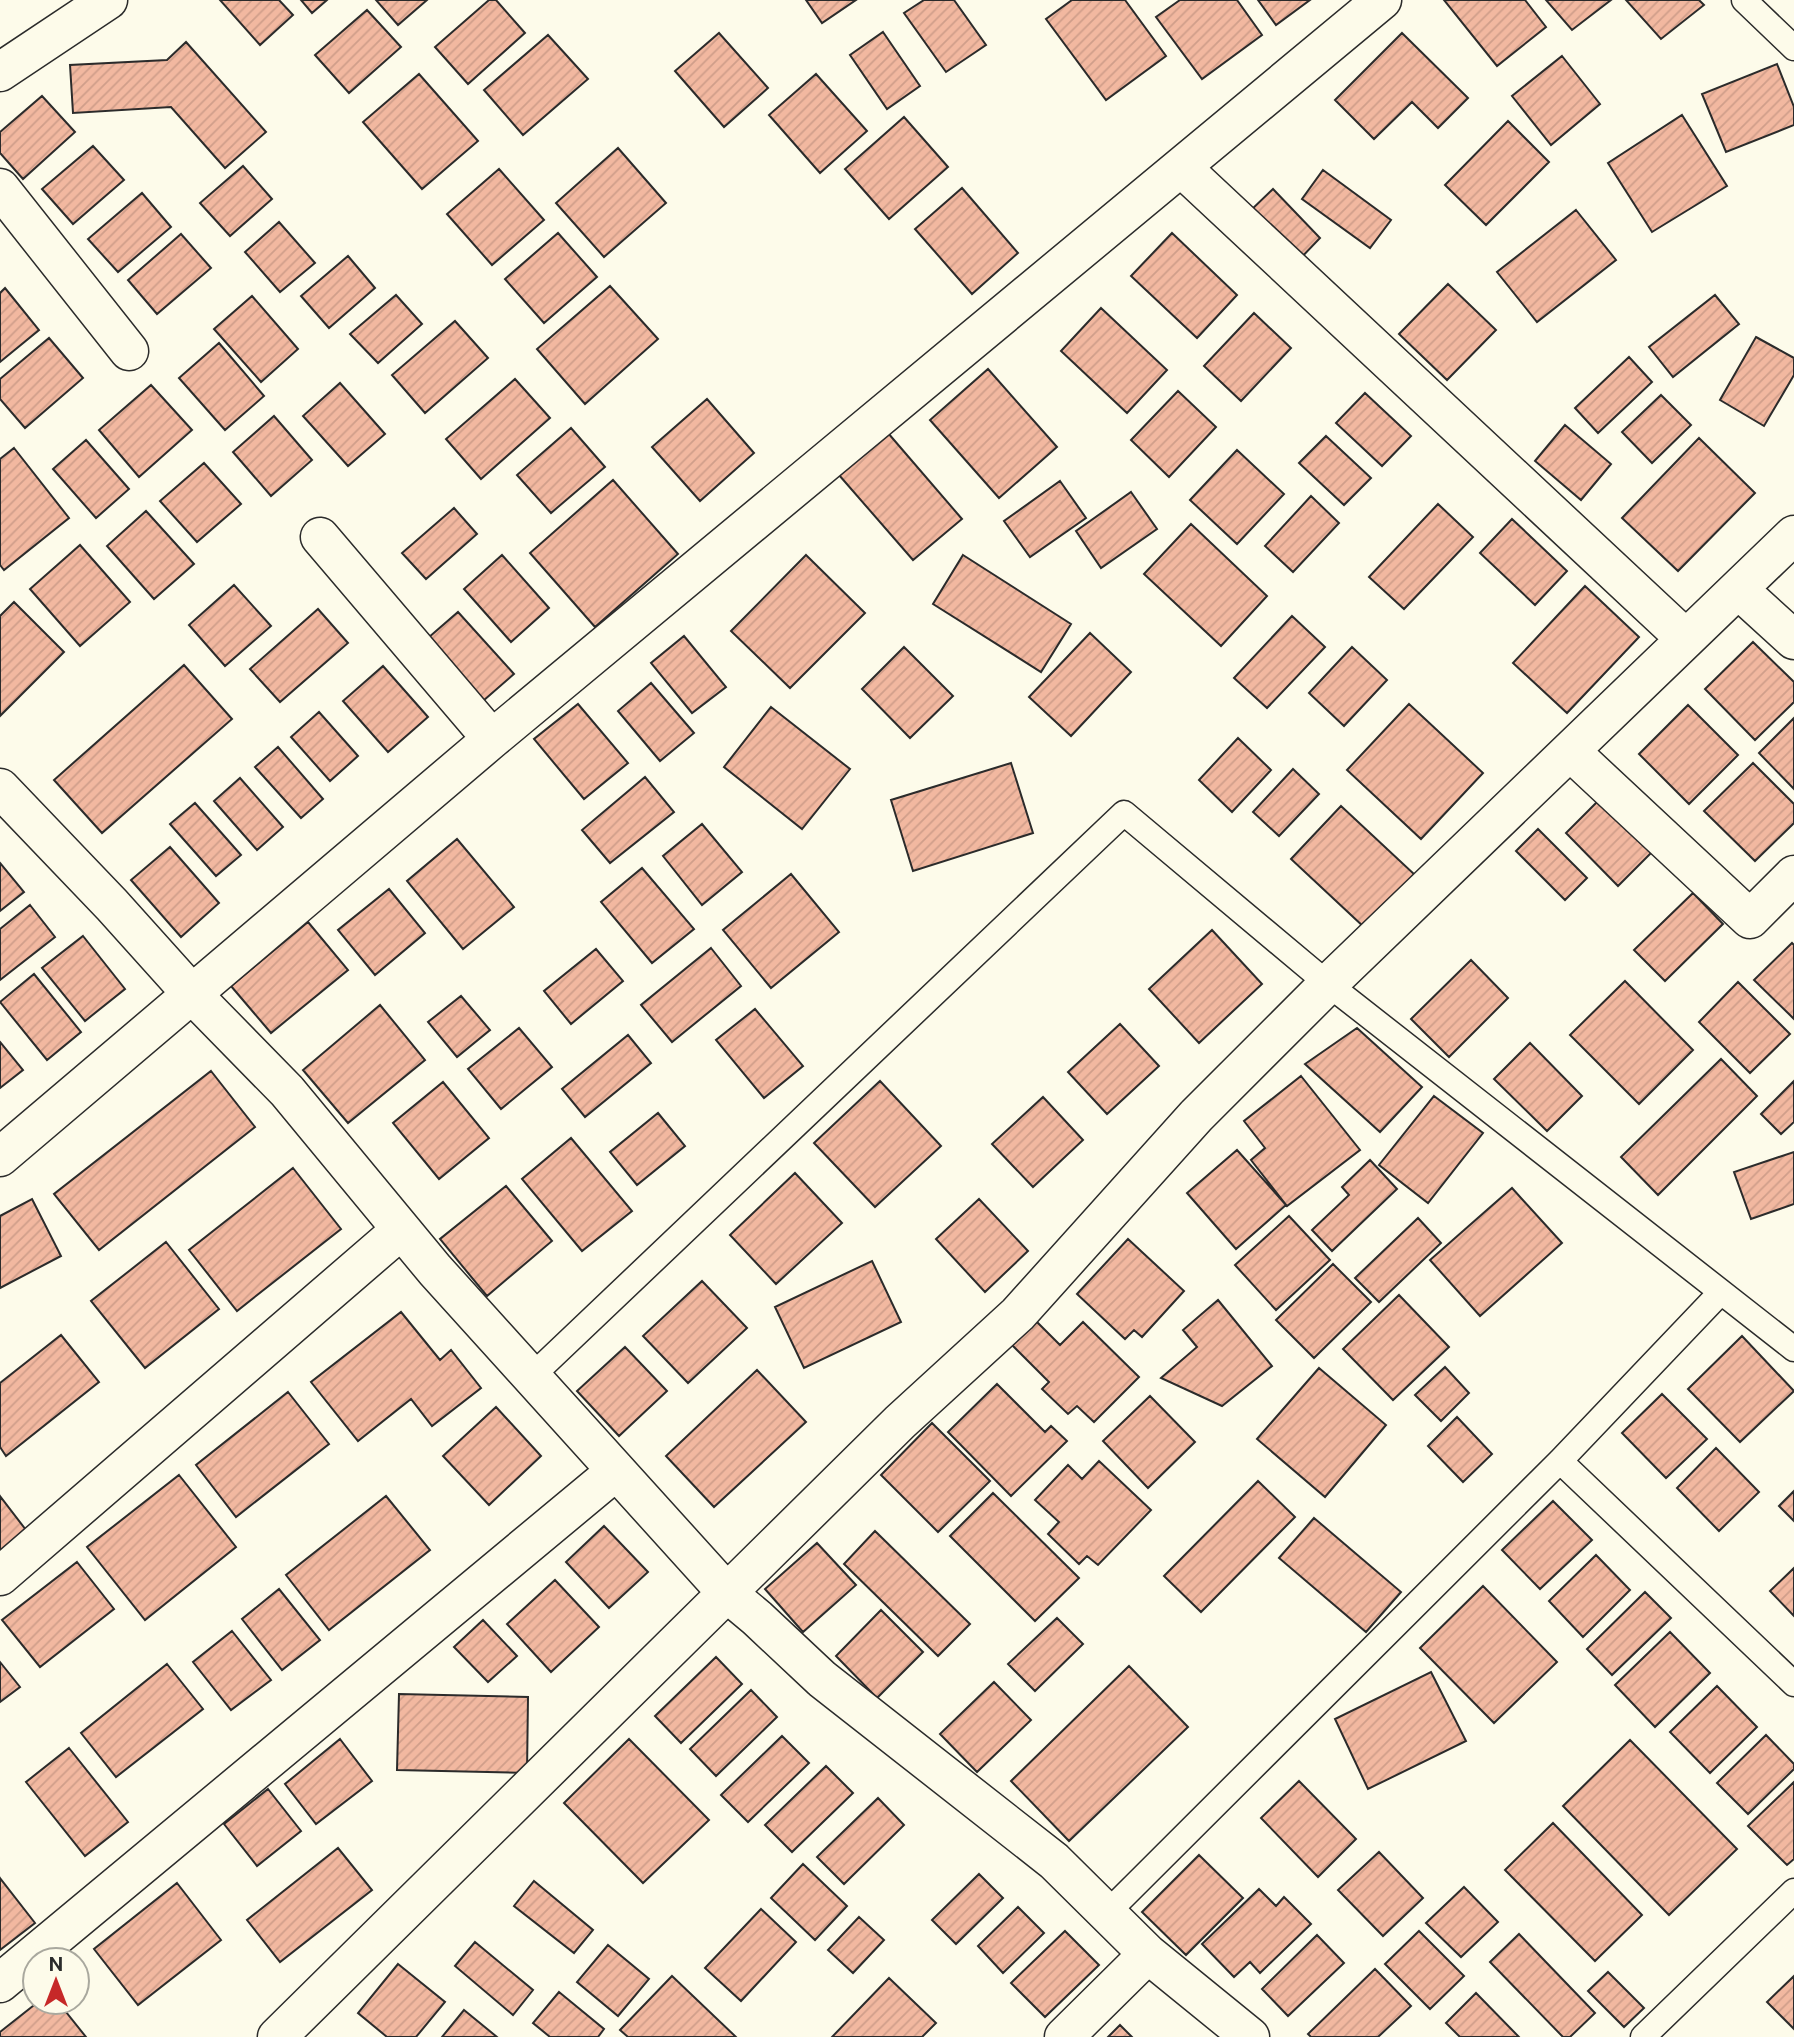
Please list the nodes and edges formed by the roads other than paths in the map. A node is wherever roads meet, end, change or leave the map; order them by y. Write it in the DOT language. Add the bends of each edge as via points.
graph roads {
  1 [pos="108,0"];
  2 [pos="1382,0"];
  3 [pos="1744,0"];
  4 [pos="1794,48"];
  5 [pos="0,72"];
  6 [pos="1181,167"];
  7 [pos="0,188"];
  8 [pos="130,351"];
  9 [pos="1794,535"];
  10 [pos="320,537"];
  11 [pos="1738,589"];
  12 [pos="1686,639"];
  13 [pos="1794,640"];
  14 [pos="492,739"];
  15 [pos="1570,751"];
  16 [pos="0,788"];
  17 [pos="1794,875"];
  18 [pos="1328,984"];
  19 [pos="192,994"];
  20 [pos="0,1157"];
  21 [pos="401,1230"];
  22 [pos="1720,1292"];
  23 [pos="1794,1349"];
  24 [pos="531,1377"];
  25 [pos="1560,1461"];
  26 [pos="616,1471"];
  27 [pos="0,1576"];
  28 [pos="727,1593"];
  29 [pos="1794,1684"];
  30 [pos="1794,1891"];
  31 [pos="1106,1914"];
  32 [pos="1148,1954"];
  33 [pos="0,1983"];
  34 [pos="277,2037"];
  35 [pos="1065,2037"];
  36 [pos="1250,2037"];
  37 [pos="1643,2037"];
  1 -- 5 [label="street"];
  2 -- 6 [label="street"];
  3 -- 4 [label="lane"];
  6 -- 12 [label="street"];
  6 -- 14 [label="street"];
  7 -- 8 [label="street"];
  9 -- 11 [label="street"];
  10 -- 14 [label="street"];
  11 -- 12 [label="street"];
  11 -- 13 [label="street"];
  12 -- 15 [label="street"];
  14 -- 19 [label="street"];
  15 -- 17 [label="street" via="1750,919"];
  15 -- 18 [label="street"];
  16 -- 19 [label="street"];
  18 -- 22 [label="lane"];
  18 -- 24 [label="lane" via="1124,813"];
  18 -- 28 [label="street" via="1196,1116 1018,1314 900,1422"];
  19 -- 20 [label="street"];
  19 -- 21 [label="street" via="287,1091"];
  21 -- 24 [label="street"];
  21 -- 27 [label="street"];
  22 -- 23 [label="lane"];
  22 -- 25 [label="lane"];
  24 -- 26 [label="street"];
  25 -- 29 [label="lane"];
  25 -- 31 [label="lane"];
  26 -- 28 [label="street"];
  26 -- 33 [label="street"];
  28 -- 31 [label="street" via="822,1679 1054,1861"];
  28 -- 34 [label="street"];
  30 -- 37 [label="lane"];
  31 -- 32 [label="street"];
  32 -- 35 [label="street"];
  32 -- 36 [label="street"];
}
